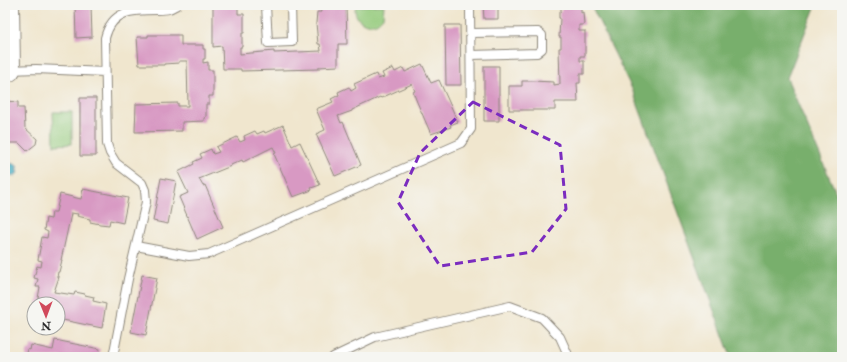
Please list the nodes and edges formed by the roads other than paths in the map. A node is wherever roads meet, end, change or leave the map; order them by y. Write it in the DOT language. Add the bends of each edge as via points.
graph roads {
  1 [pos="8,5"];
  2 [pos="177,5"];
  3 [pos="266,5"];
  4 [pos="291,5"];
  5 [pos="470,5"];
  6 [pos="471,32"];
  7 [pos="471,55"];
  8 [pos="7,70"];
  9 [pos="105,72"];
  10 [pos="136,246"];
  11 [pos="113,357"];
  12 [pos="333,357"];
  13 [pos="569,357"];
  1 -- 8 [label="street"];
  2 -- 9 [label="lane" via="169,10 134,10 115,19 107,29 105,38"];
  3 -- 4 [label="lane" via="268,43 292,42"];
  5 -- 6 [label="lane"];
  6 -- 7 [label="lane"];
  6 -- 7 [label="lane" via="538,32 542,35 542,49 537,53"];
  7 -- 10 [label="lane" via="471,130 461,143 210,254 190,256"];
  8 -- 9 [label="lane"];
  9 -- 10 [label="lane" via="107,144 110,153 116,163 142,183 145,190 146,202"];
  10 -- 11 [label="lane"];
  12 -- 13 [label="lane" via="375,337 510,306 542,318 560,337"];
}
